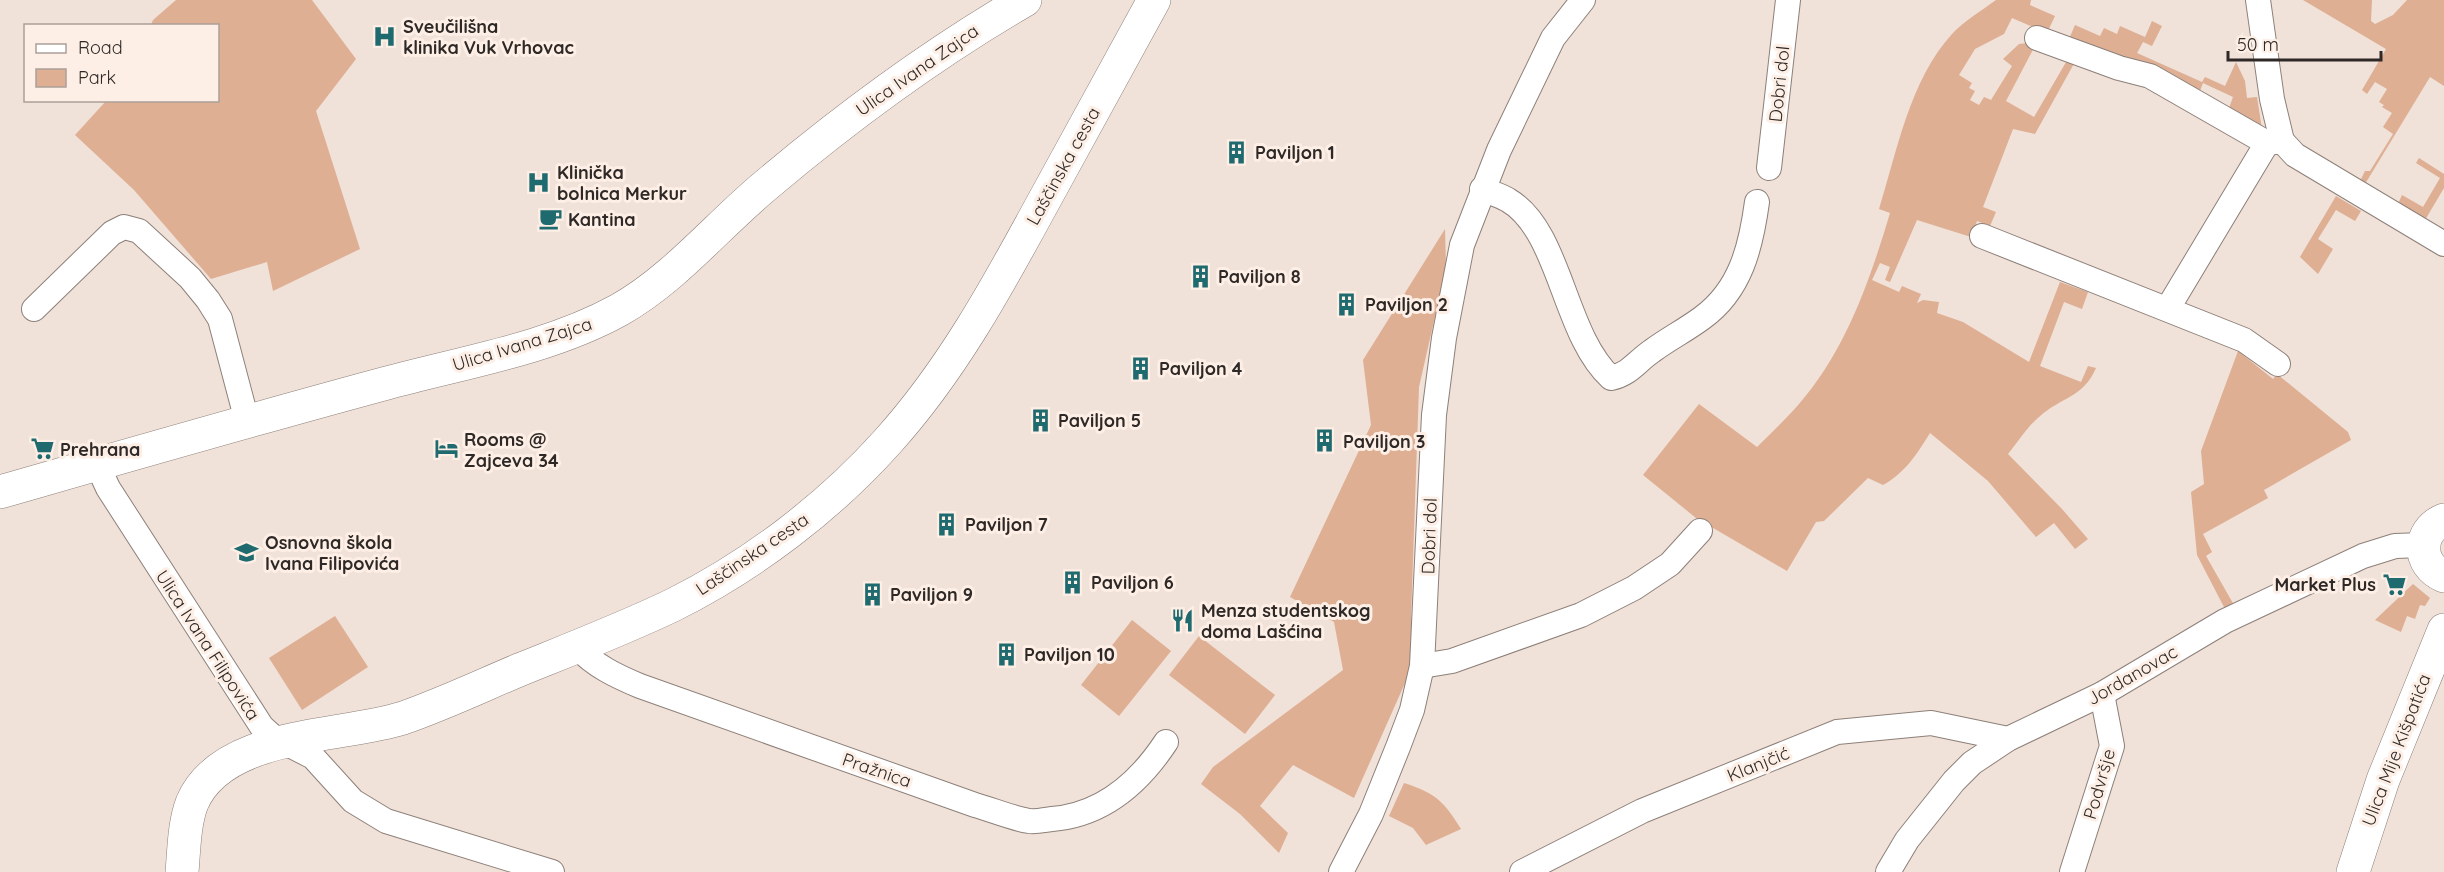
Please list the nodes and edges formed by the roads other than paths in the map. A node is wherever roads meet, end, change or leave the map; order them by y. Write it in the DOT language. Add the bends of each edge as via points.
graph roads {
  1 [pos="1025,0"];
  2 [pos="1154,0"];
  3 [pos="1583,0"];
  4 [pos="1788,0"];
  5 [pos="2258,0"];
  6 [pos="2037,38"];
  7 [pos="2275,142"];
  8 [pos="1769,168"];
  9 [pos="1482,189"];
  10 [pos="1756,202"];
  11 [pos="1982,236"];
  12 [pos="2444,243"];
  13 [pos="2168,308"];
  14 [pos="34,309"];
  15 [pos="2278,364"];
  16 [pos="247,421"];
  17 [pos="97,464"];
  18 [pos="0,492"];
  19 [pos="2444,520"];
  20 [pos="1700,531"];
  21 [pos="2423,546"];
  22 [pos="2444,576"];
  23 [pos="2444,630"];
  24 [pos="577,647"];
  25 [pos="1422,666"];
  26 [pos="2102,694"];
  27 [pos="2008,739"];
  28 [pos="1166,742"];
  29 [pos="285,743"];
  30 [pos="182,872"];
  31 [pos="552,872"];
  32 [pos="1341,872"];
  33 [pos="1522,872"];
  34 [pos="1888,872"];
  35 [pos="2072,872"];
  36 [pos="2353,872"];
  1 -- 16 [label="main road, Ulica Ivana Zajca" via="962,37 867,103 622,308 542,342"];
  2 -- 24 [label="main road, Laščinska cesta" via="977,321 888,441 820,508 730,572 675,604"];
  3 -- 9 [label="street, Dobri dol" via="1553,38"];
  4 -- 8 [label="street, Dobri dol"];
  5 -- 7 [label="street"];
  6 -- 7 [label="street" via="2150,76"];
  7 -- 12 [label="street"];
  7 -- 13 [label="street"];
  9 -- 10 [label="street" via="1509,201 1529,220 1545,245 1596,364 1611,378 1624,375 1650,352 1704,317 1738,279 1751,243"];
  9 -- 25 [label="street, Dobri dol" via="1462,245 1434,415"];
  11 -- 13 [label="street"];
  13 -- 15 [label="street" via="2244,340"];
  14 -- 16 [label="street" via="112,233 124,227 139,231 190,278 216,312"];
  16 -- 17 [label="main road, Ulica Ivana Zajca"];
  17 -- 18 [label="main road, Ulica Ivana Zajca"];
  17 -- 29 [label="street, Ulica Ivana Filipovića" via="108,488 256,720"];
  19 -- 21 [label="main road" via="2429,530"];
  20 -- 25 [label="street" via="1670,564 1581,615 1452,661"];
  21 -- 22 [label="main road" via="2429,566"];
  21 -- 26 [label="street, Jordanovac" via="2395,546 2363,556 2225,621"];
  23 -- 36 [label="main road, Ulica Mije Kišpatića" via="2383,780"];
  24 -- 28 [label="street, Pražnica" via="613,675 640,686 1030,821 1064,818 1095,809 1123,792 1149,768"];
  24 -- 29 [label="main road, Laščinska cesta" via="406,717 374,727"];
  25 -- 32 [label="street, Dobri dol" via="1398,747 1371,814"];
  26 -- 27 [label="street, Jordanovac"];
  26 -- 35 [label="street, Podvršje" via="2112,746"];
  27 -- 33 [label="street, Klanjčić" via="1931,723 1837,732 1642,811"];
  27 -- 34 [label="street, Jordanovac" via="1972,763 1954,781 1907,840"];
  29 -- 30 [label="main road, Laščinska cesta" via="235,759 203,784 189,816"];
  29 -- 31 [label="street, Ulica Ivana Filipovića" via="313,757 352,801 386,821"];
}
